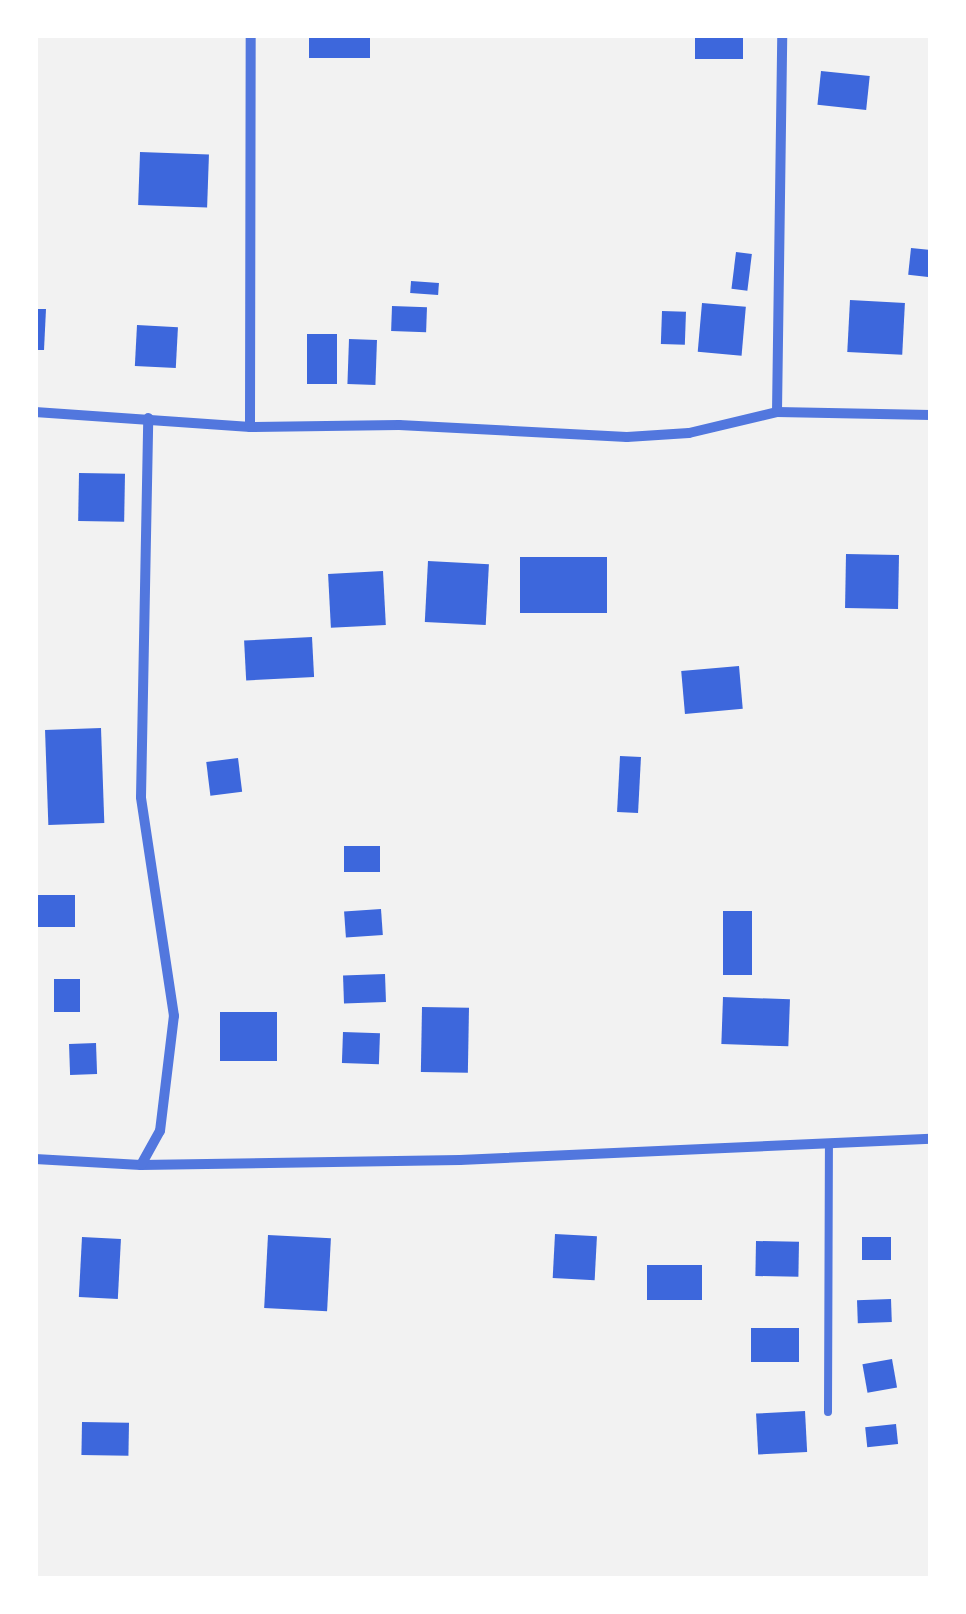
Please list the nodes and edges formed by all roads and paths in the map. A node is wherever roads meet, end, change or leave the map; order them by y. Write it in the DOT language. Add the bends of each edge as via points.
graph roads {
  1 [pos="251,35"];
  2 [pos="782,35"];
  3 [pos="35,412"];
  4 [pos="777,412"];
  5 [pos="931,414"];
  6 [pos="148,418"];
  7 [pos="250,427"];
  8 [pos="931,1138"];
  9 [pos="829,1144"];
  10 [pos="35,1159"];
  11 [pos="140,1166"];
  12 [pos="828,1412"];
  1 -- 7 [label="street"];
  2 -- 4 [label="street"];
  3 -- 6 [label="street"];
  4 -- 5 [label="street"];
  4 -- 7 [label="street" via="689,433 627,437 400,424"];
  6 -- 7 [label="street"];
  6 -- 11 [label="street" via="141,797 174,1016 160,1131"];
  8 -- 9 [label="street"];
  9 -- 11 [label="street"];
  9 -- 12 [label="lane"];
  10 -- 11 [label="street"];
}
